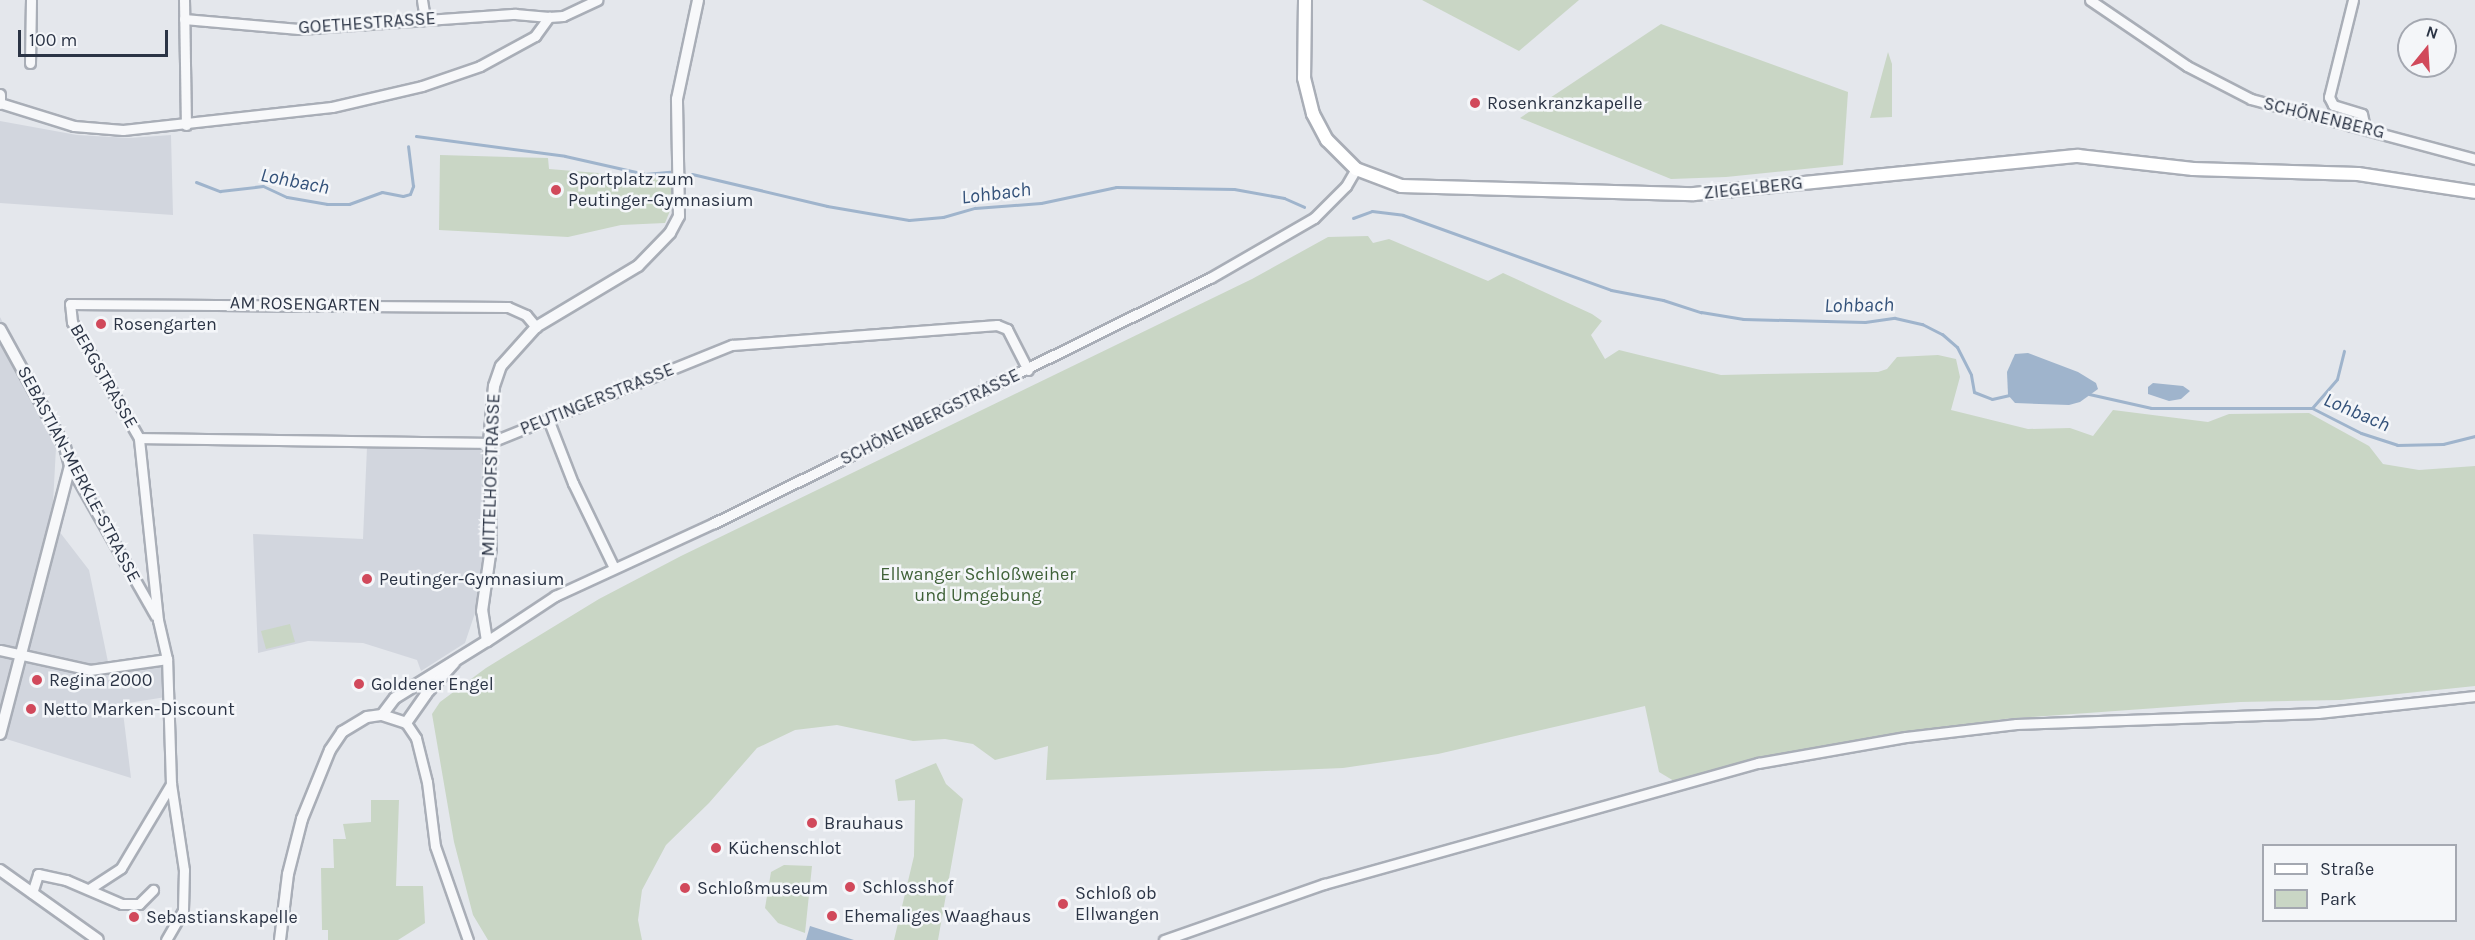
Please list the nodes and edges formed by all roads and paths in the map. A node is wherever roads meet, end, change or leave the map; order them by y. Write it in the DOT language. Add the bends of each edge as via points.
graph roads {
  1 [pos="31,0"];
  2 [pos="184,0"];
  3 [pos="422,0"];
  4 [pos="598,0"];
  5 [pos="698,0"];
  6 [pos="1305,0"];
  7 [pos="2090,0"];
  8 [pos="2353,0"];
  9 [pos="549,17"];
  10 [pos="425,19"];
  11 [pos="184,20"];
  12 [pos="30,63"];
  13 [pos="0,95"];
  14 [pos="0,104"];
  15 [pos="186,125"];
  16 [pos="2365,128"];
  17 [pos="2475,159"];
  18 [pos="1356,169"];
  19 [pos="2475,192"];
  20 [pos="69,307"];
  21 [pos="536,327"];
  22 [pos="0,328"];
  23 [pos="1028,370"];
  24 [pos="548,419"];
  25 [pos="139,438"];
  26 [pos="489,443"];
  27 [pos="70,466"];
  28 [pos="614,568"];
  29 [pos="158,620"];
  30 [pos="487,641"];
  31 [pos="0,650"];
  32 [pos="21,656"];
  33 [pos="167,659"];
  34 [pos="455,663"];
  35 [pos="2475,696"];
  36 [pos="382,715"];
  37 [pos="406,723"];
  38 [pos="0,734"];
  39 [pos="171,784"];
  40 [pos="0,870"];
  41 [pos="89,889"];
  42 [pos="153,890"];
  43 [pos="32,893"];
  44 [pos="98,940"];
  45 [pos="166,940"];
  46 [pos="280,940"];
  47 [pos="468,940"];
  48 [pos="1164,940"];
  1 -- 12 [label="street"];
  2 -- 11 [label="street"];
  3 -- 10 [label="street"];
  4 -- 9 [label="street" via="563,16"];
  5 -- 21 [label="street, MITTELHOFSTRASSE" via="677,99 679,216 670,233 638,266"];
  6 -- 18 [label="main road" via="1303,57 1308,98 1327,140"];
  7 -- 16 [label="street, SCHÖNENBERG" via="2218,85 2284,110"];
  8 -- 16 [label="street" via="2329,97 2333,105 2362,114"];
  9 -- 10 [label="street, GOETHESTRASSE" via="515,14"];
  9 -- 15 [label="street" via="535,36 480,66 422,86 332,107"];
  10 -- 11 [label="street, GOETHESTRASSE" via="299,29"];
  11 -- 15 [label="street"];
  13 -- 14 [label="street"];
  14 -- 15 [label="street" via="74,126 123,130"];
  16 -- 17 [label="street, SCHÖNENBERG"];
  18 -- 19 [label="main road, ZIEGELBERG" via="1401,186 1428,189 1512,186 1636,195 1694,194 2078,156 2193,169 2358,174"];
  18 -- 23 [label="street, SCHÖNENBERGSTRASSE" via="1346,186 1314,218 1210,278"];
  20 -- 21 [label="street, AM ROSENGARTEN" via="81,302 508,307 525,315"];
  20 -- 25 [label="street, BERGSTRASSE" via="72,322"];
  21 -- 26 [label="street, MITTELHOFSTRASSE" via="501,366 494,386"];
  22 -- 27 [label="street, SEBASTIAN-MERKLE-STRASSE" via="65,447"];
  23 -- 24 [label="street, PEUTINGERSTRASSE" via="1006,328 997,325 732,345"];
  23 -- 28 [label="street, SCHÖNENBERGSTRASSE"];
  24 -- 26 [label="street, PEUTINGERSTRASSE"];
  24 -- 28 [label="street" via="573,483"];
  25 -- 26 [label="street, PEUTINGERSTRASSE"];
  25 -- 29 [label="street, BERGSTRASSE"];
  26 -- 30 [label="street, MITTELHOFSTRASSE" via="491,548 482,611"];
  27 -- 29 [label="street, SEBASTIAN-MERKLE-STRASSE"];
  27 -- 32 [label="street"];
  28 -- 30 [label="street, SCHÖNENBERGSTRASSE" via="555,596"];
  29 -- 33 [label="street, BERGSTRASSE"];
  30 -- 34 [label="street"];
  31 -- 32 [label="street"];
  32 -- 33 [label="street" via="90,670"];
  32 -- 38 [label="street"];
  33 -- 39 [label="street"];
  34 -- 36 [label="street" via="395,698"];
  34 -- 37 [label="street"];
  35 -- 48 [label="street" via="2318,712 2016,723 1906,736 1758,763 1324,884"];
  36 -- 37 [label="street"];
  36 -- 46 [label="street" via="367,717 342,732 312,787 288,874"];
  37 -- 47 [label="street" via="416,738 427,782 435,846"];
  39 -- 41 [label="street" via="121,868"];
  39 -- 45 [label="street" via="184,870 183,910"];
  40 -- 43 [label="street"];
  41 -- 42 [label="street" via="122,904 139,904"];
  41 -- 43 [label="street" via="38,874"];
  43 -- 44 [label="street"];
}
